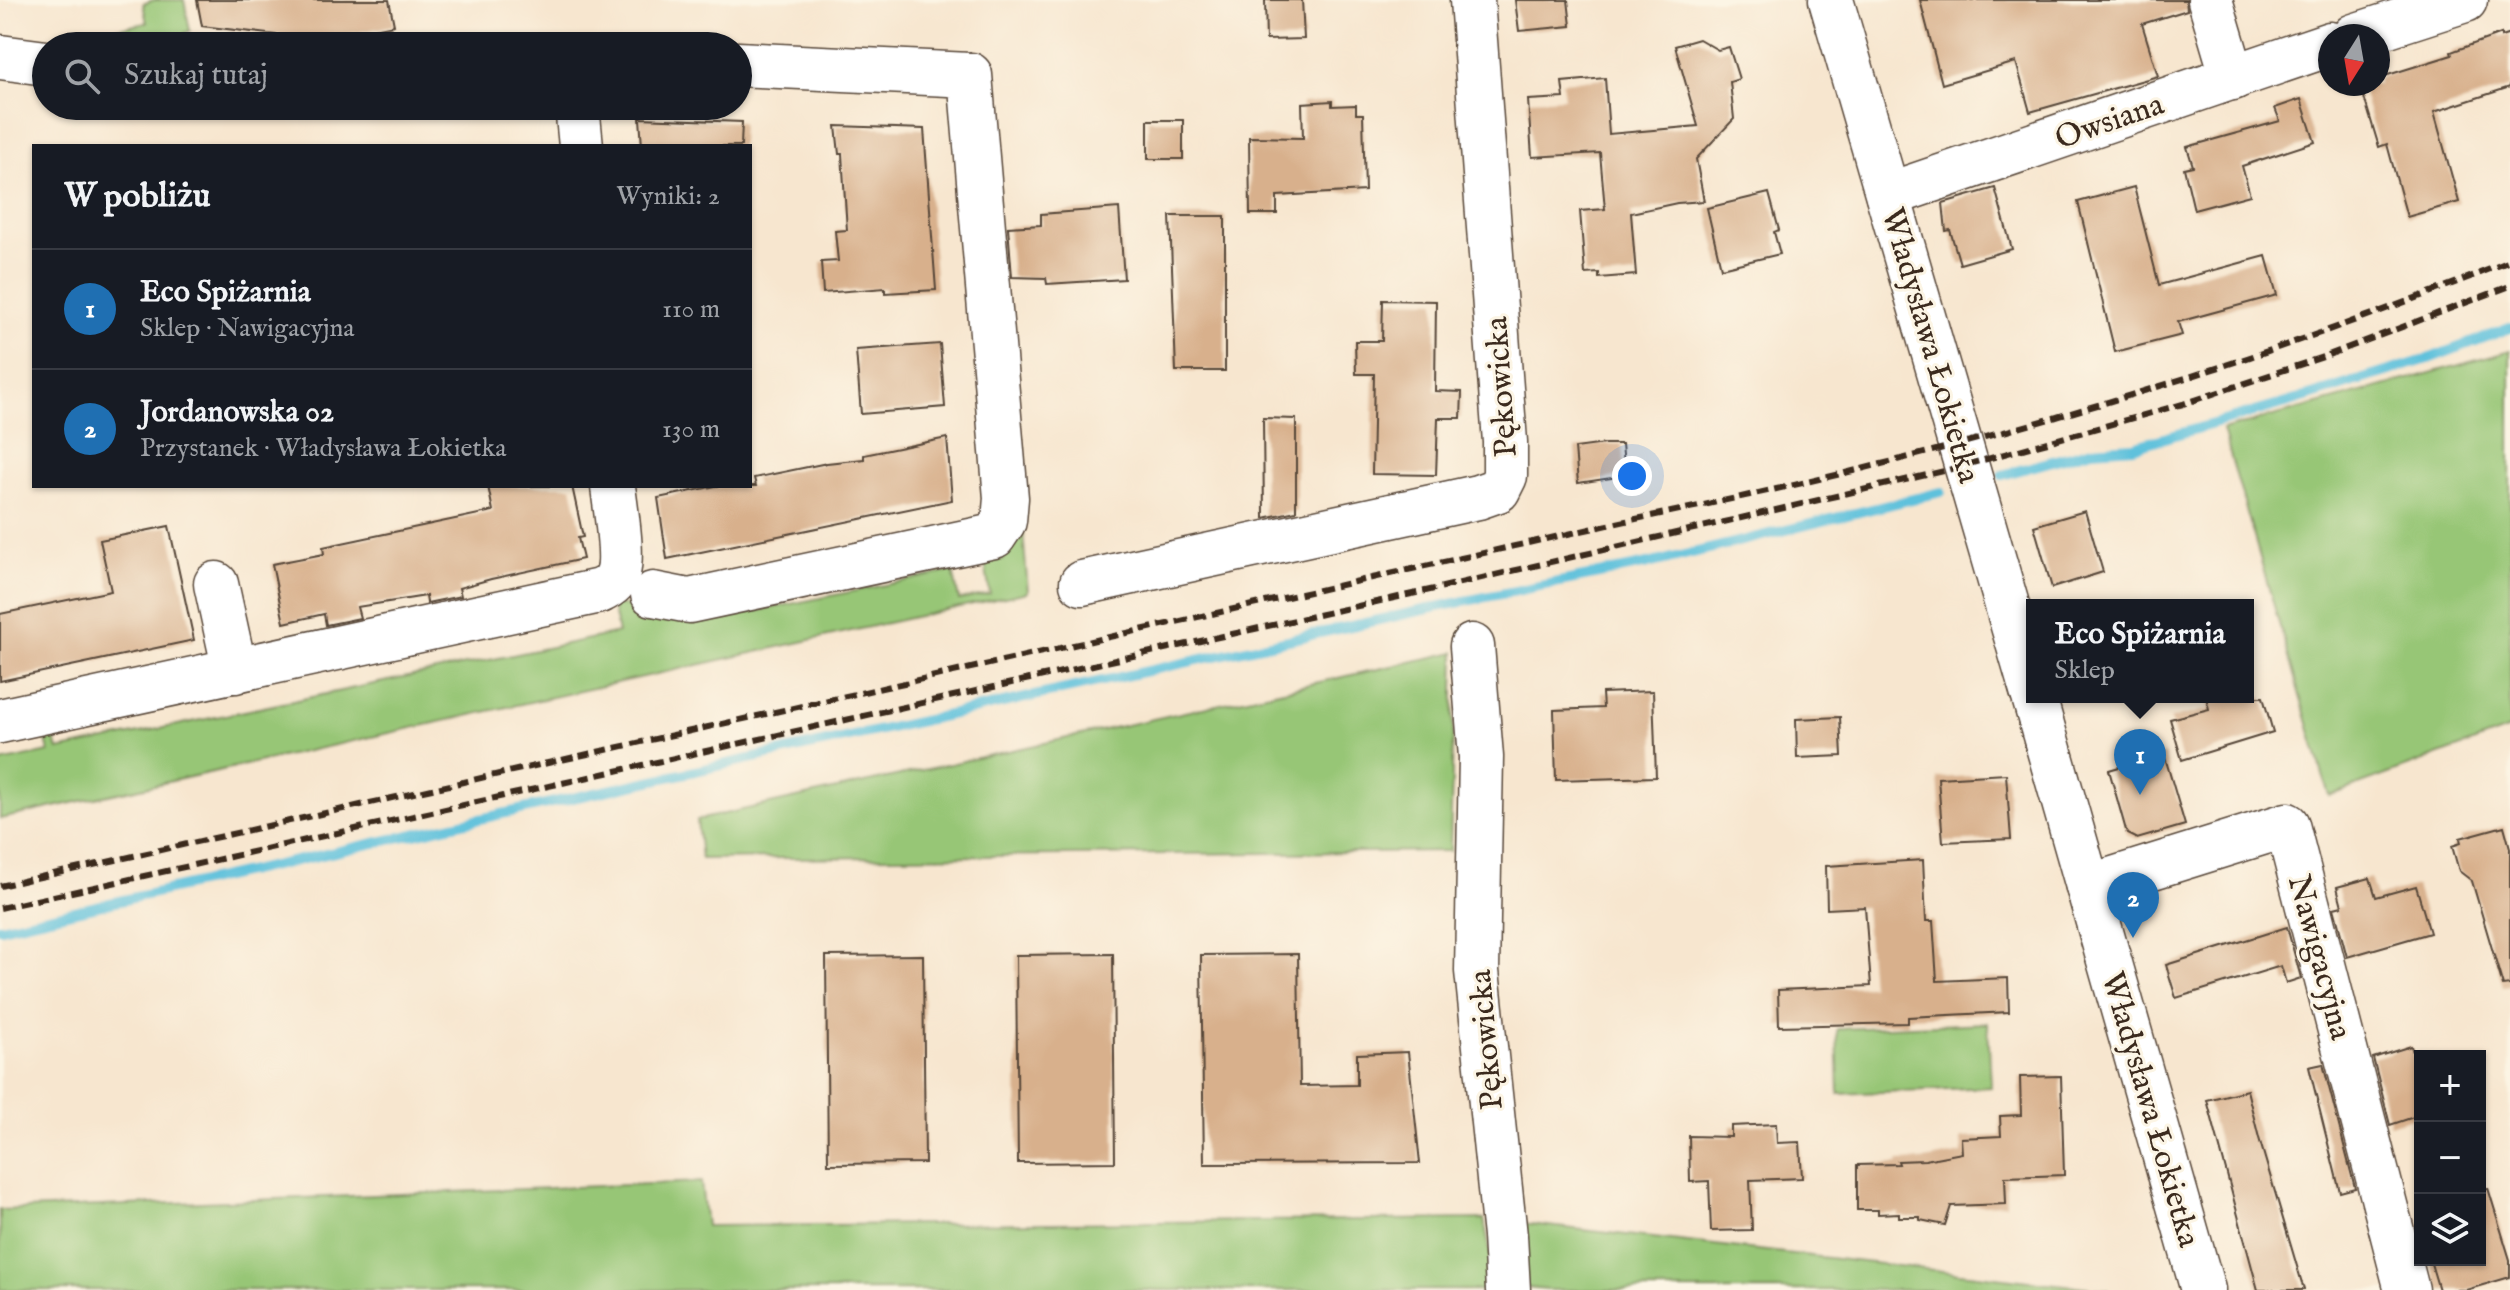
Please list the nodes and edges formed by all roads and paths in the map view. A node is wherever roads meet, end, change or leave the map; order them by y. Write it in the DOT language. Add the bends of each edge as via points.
graph roads {
  1 [pos="1472,0"];
  2 [pos="1831,0"];
  3 [pos="2210,0"];
  4 [pos="2465,0"];
  5 [pos="2405,9"];
  6 [pos="2377,24"];
  7 [pos="2318,48"];
  8 [pos="0,57"];
  9 [pos="32,61"];
  10 [pos="752,65"];
  11 [pos="2233,78"];
  12 [pos="578,120"];
  13 [pos="581,144"];
  14 [pos="1888,195"];
  15 [pos="613,488"];
  16 [pos="1082,583"];
  17 [pos="216,584"];
  18 [pos="653,594"];
  19 [pos="1472,646"];
  20 [pos="2026,670"];
  21 [pos="235,671"];
  22 [pos="2036,703"];
  23 [pos="0,721"];
  24 [pos="2088,887"];
  25 [pos="1508,1290"];
  26 [pos="2203,1290"];
  27 [pos="2407,1290"];
  1 -- 16 [label="street, Pękowicka" via="1505,442 1505,476 1498,490"];
  2 -- 14 [label="street, Władysława Łokietka"];
  3 -- 11 [label="street"];
  4 -- 5 [label="street"];
  5 -- 6 [label="street"];
  7 -- 11 [label="street, Owsiana"];
  8 -- 9 [label="street"];
  10 -- 18 [label="street" via="970,75 1004,521 994,536 705,598 689,601"];
  11 -- 14 [label="street, Owsiana"];
  12 -- 13 [label="street"];
  14 -- 20 [label="street, Władysława Łokietka"];
  15 -- 21 [label="street" via="620,561 608,587"];
  17 -- 21 [label="street"];
  19 -- 25 [label="street, Pękowicka" via="1481,757 1477,971"];
  21 -- 23 [label="street"];
  22 -- 24 [label="street, Władysława Łokietka"];
  24 -- 26 [label="street, Władysława Łokietka"];
  24 -- 27 [label="street, Nawigacyjna" via="2287,825"];
}
